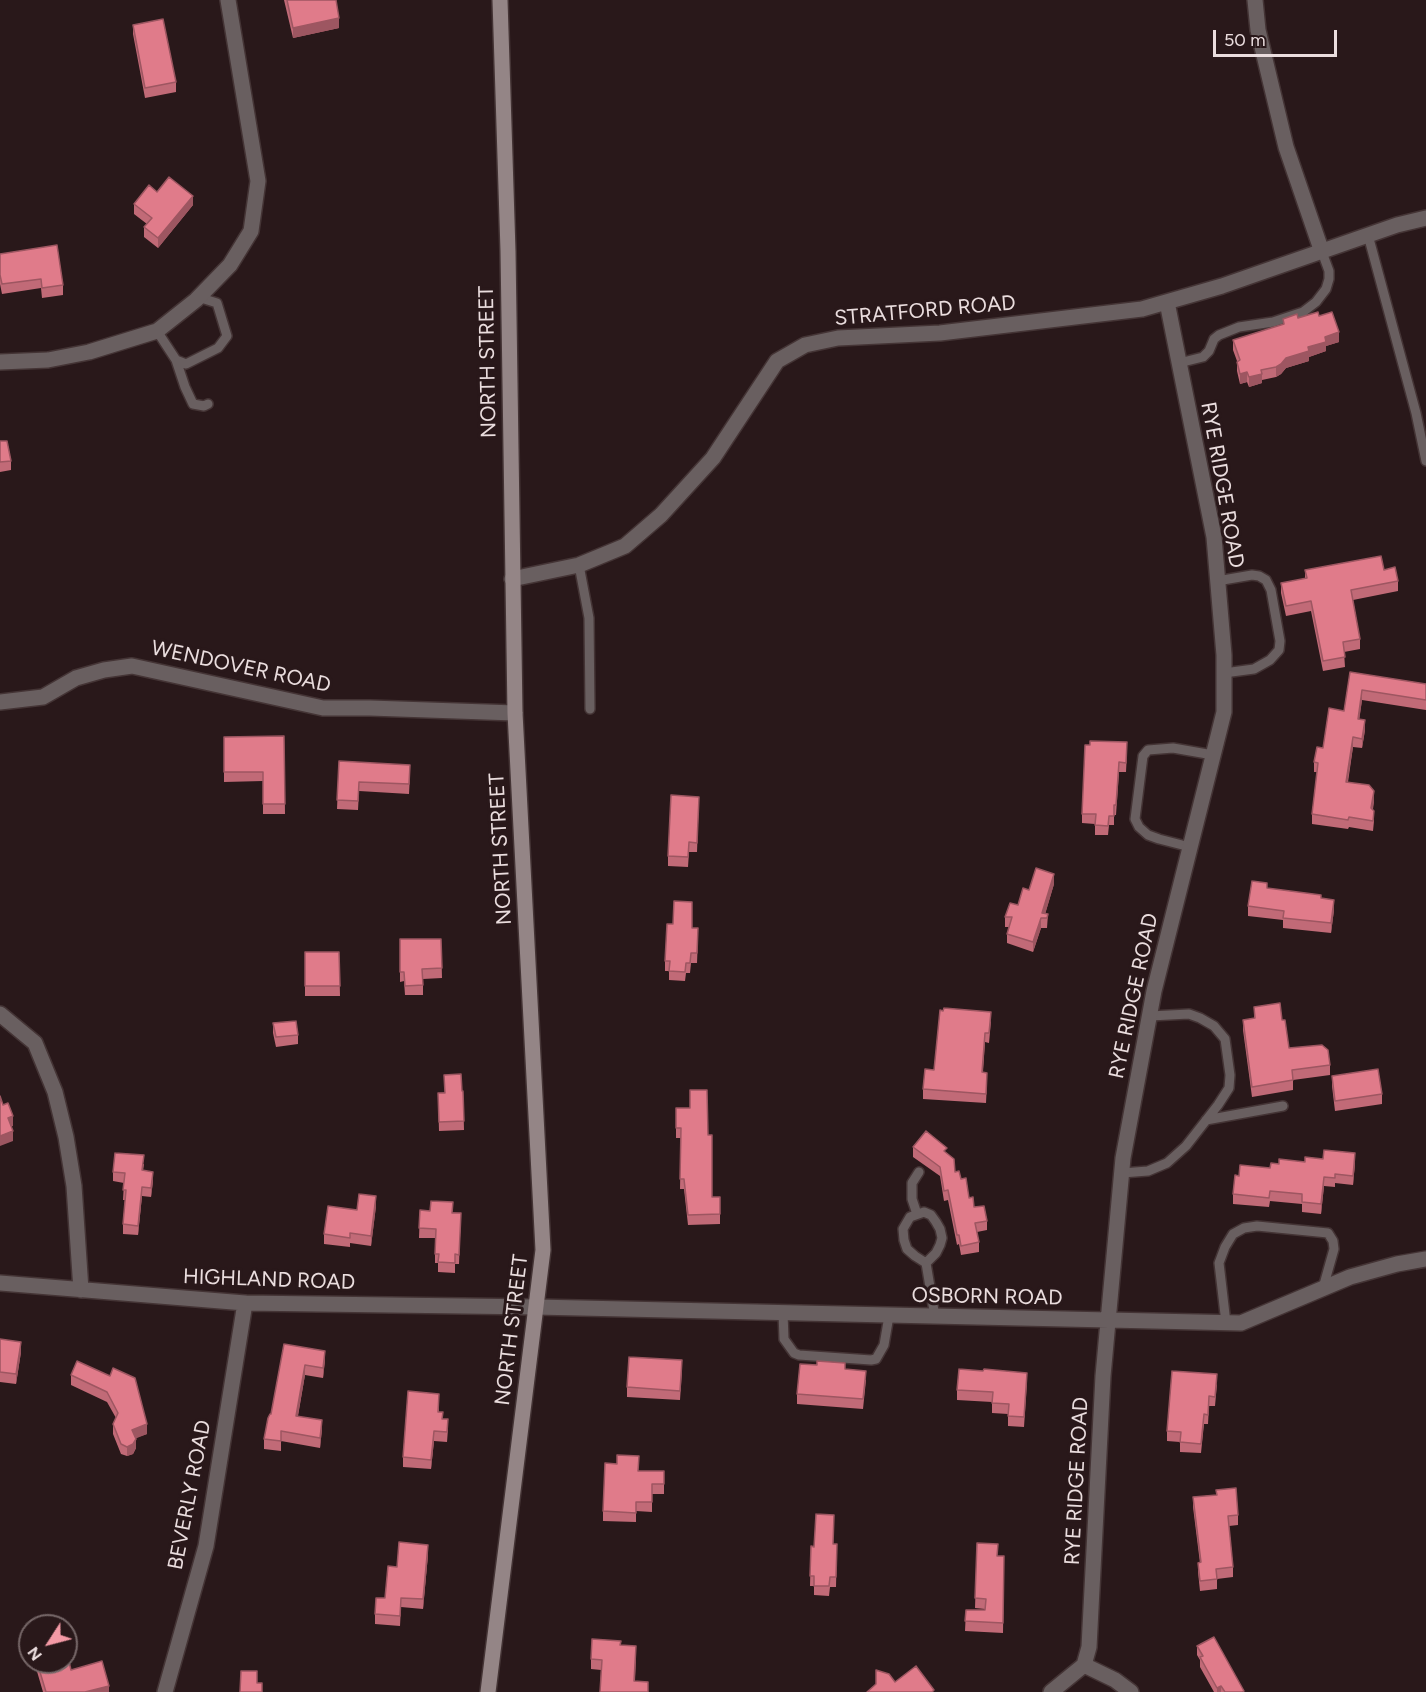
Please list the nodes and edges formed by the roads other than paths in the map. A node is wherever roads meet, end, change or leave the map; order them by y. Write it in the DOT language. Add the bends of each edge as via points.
graph roads {
  1 [pos="228,0"];
  2 [pos="500,0"];
  3 [pos="1255,0"];
  4 [pos="1426,218"];
  5 [pos="1368,235"];
  6 [pos="1322,252"];
  7 [pos="198,297"];
  8 [pos="1167,302"];
  9 [pos="157,331"];
  10 [pos="176,360"];
  11 [pos="0,362"];
  12 [pos="1179,363"];
  13 [pos="208,404"];
  14 [pos="1426,461"];
  15 [pos="579,565"];
  16 [pos="512,579"];
  17 [pos="1217,581"];
  18 [pos="1224,673"];
  19 [pos="0,702"];
  20 [pos="590,710"];
  21 [pos="515,713"];
  22 [pos="1213,755"];
  23 [pos="1190,846"];
  24 [pos="0,1014"];
  25 [pos="1150,1016"];
  26 [pos="1283,1106"];
  27 [pos="1206,1120"];
  28 [pos="919,1172"];
  29 [pos="1122,1173"];
  30 [pos="917,1214"];
  31 [pos="1426,1259"];
  32 [pos="926,1263"];
  33 [pos="0,1283"];
  34 [pos="1323,1288"];
  35 [pos="81,1290"];
  36 [pos="244,1303"];
  37 [pos="536,1307"];
  38 [pos="783,1313"];
  39 [pos="889,1316"];
  40 [pos="935,1317"];
  41 [pos="1108,1321"];
  42 [pos="1226,1323"];
  43 [pos="1084,1665"];
  44 [pos="165,1692"];
  45 [pos="488,1692"];
  46 [pos="1052,1692"];
  47 [pos="1131,1692"];
  1 -- 7 [label="street" via="258,181 250,231 230,265"];
  2 -- 16 [label="main road, NORTH STREET"];
  3 -- 6 [label="street" via="1258,30 1286,147"];
  4 -- 5 [label="street, STRATFORD ROAD"];
  5 -- 6 [label="street, STRATFORD ROAD"];
  5 -- 14 [label="lane"];
  6 -- 8 [label="street, STRATFORD ROAD"];
  6 -- 12 [label="lane" via="1329,279 1316,302 1303,312 1274,322 1239,327 1219,335 1203,357"];
  7 -- 9 [label="street"];
  7 -- 10 [label="lane" via="217,303 227,336 218,348 186,364"];
  8 -- 12 [label="street, RYE RIDGE ROAD"];
  8 -- 15 [label="street, STRATFORD ROAD" via="1142,309 940,333 838,338 805,345 777,362 713,458 661,515 625,546"];
  9 -- 10 [label="lane"];
  9 -- 11 [label="street" via="89,352 48,360"];
  10 -- 13 [label="lane" via="193,404"];
  12 -- 17 [label="street, RYE RIDGE ROAD" via="1214,537"];
  15 -- 16 [label="street, STRATFORD ROAD"];
  15 -- 20 [label="lane" via="589,618"];
  16 -- 21 [label="main road, NORTH STREET"];
  17 -- 18 [label="street, RYE RIDGE ROAD"];
  17 -- 18 [label="lane" via="1252,575 1266,580 1280,641 1279,650 1270,660 1254,669"];
  18 -- 22 [label="street, RYE RIDGE ROAD" via="1224,712"];
  19 -- 21 [label="street, WENDOVER ROAD" via="43,697 76,678 132,666 323,708"];
  21 -- 37 [label="main road, NORTH STREET" via="543,1250"];
  22 -- 23 [label="street, RYE RIDGE ROAD"];
  22 -- 23 [label="lane" via="1173,748 1148,750 1143,756 1135,819 1139,827 1153,837"];
  23 -- 25 [label="street, RYE RIDGE ROAD"];
  24 -- 35 [label="street" via="35,1043 55,1092 74,1186"];
  25 -- 27 [label="lane" via="1190,1014 1214,1026 1225,1039 1229,1088"];
  25 -- 29 [label="street, RYE RIDGE ROAD"];
  26 -- 27 [label="lane"];
  27 -- 29 [label="lane" via="1167,1163 1148,1171"];
  28 -- 30 [label="lane" via="912,1183"];
  29 -- 41 [label="street, RYE RIDGE ROAD"];
  30 -- 32 [label="lane" via="906,1222 904,1240 907,1249"];
  30 -- 32 [label="lane" via="931,1215 942,1238 936,1253"];
  31 -- 34 [label="street, OSBORN ROAD" via="1350,1277"];
  32 -- 40 [label="lane"];
  33 -- 35 [label="street, HIGHLAND ROAD"];
  34 -- 42 [label="street, OSBORN ROAD" via="1241,1323"];
  34 -- 42 [label="lane" via="1334,1249 1328,1233 1244,1228 1233,1234 1219,1263"];
  35 -- 36 [label="street, HIGHLAND ROAD"];
  36 -- 37 [label="street, HIGHLAND ROAD"];
  36 -- 44 [label="street, BEVERLY ROAD" via="206,1546"];
  37 -- 38 [label="street, OSBORN ROAD"];
  37 -- 45 [label="main road, NORTH STREET"];
  38 -- 39 [label="street, OSBORN ROAD"];
  38 -- 39 [label="lane" via="784,1339 794,1353 870,1360 876,1359 885,1345"];
  39 -- 40 [label="street, OSBORN ROAD"];
  40 -- 41 [label="street, OSBORN ROAD"];
  41 -- 42 [label="street, OSBORN ROAD"];
  41 -- 43 [label="street, RYE RIDGE ROAD" via="1089,1647"];
  43 -- 46 [label="street"];
  43 -- 47 [label="street"];
}
